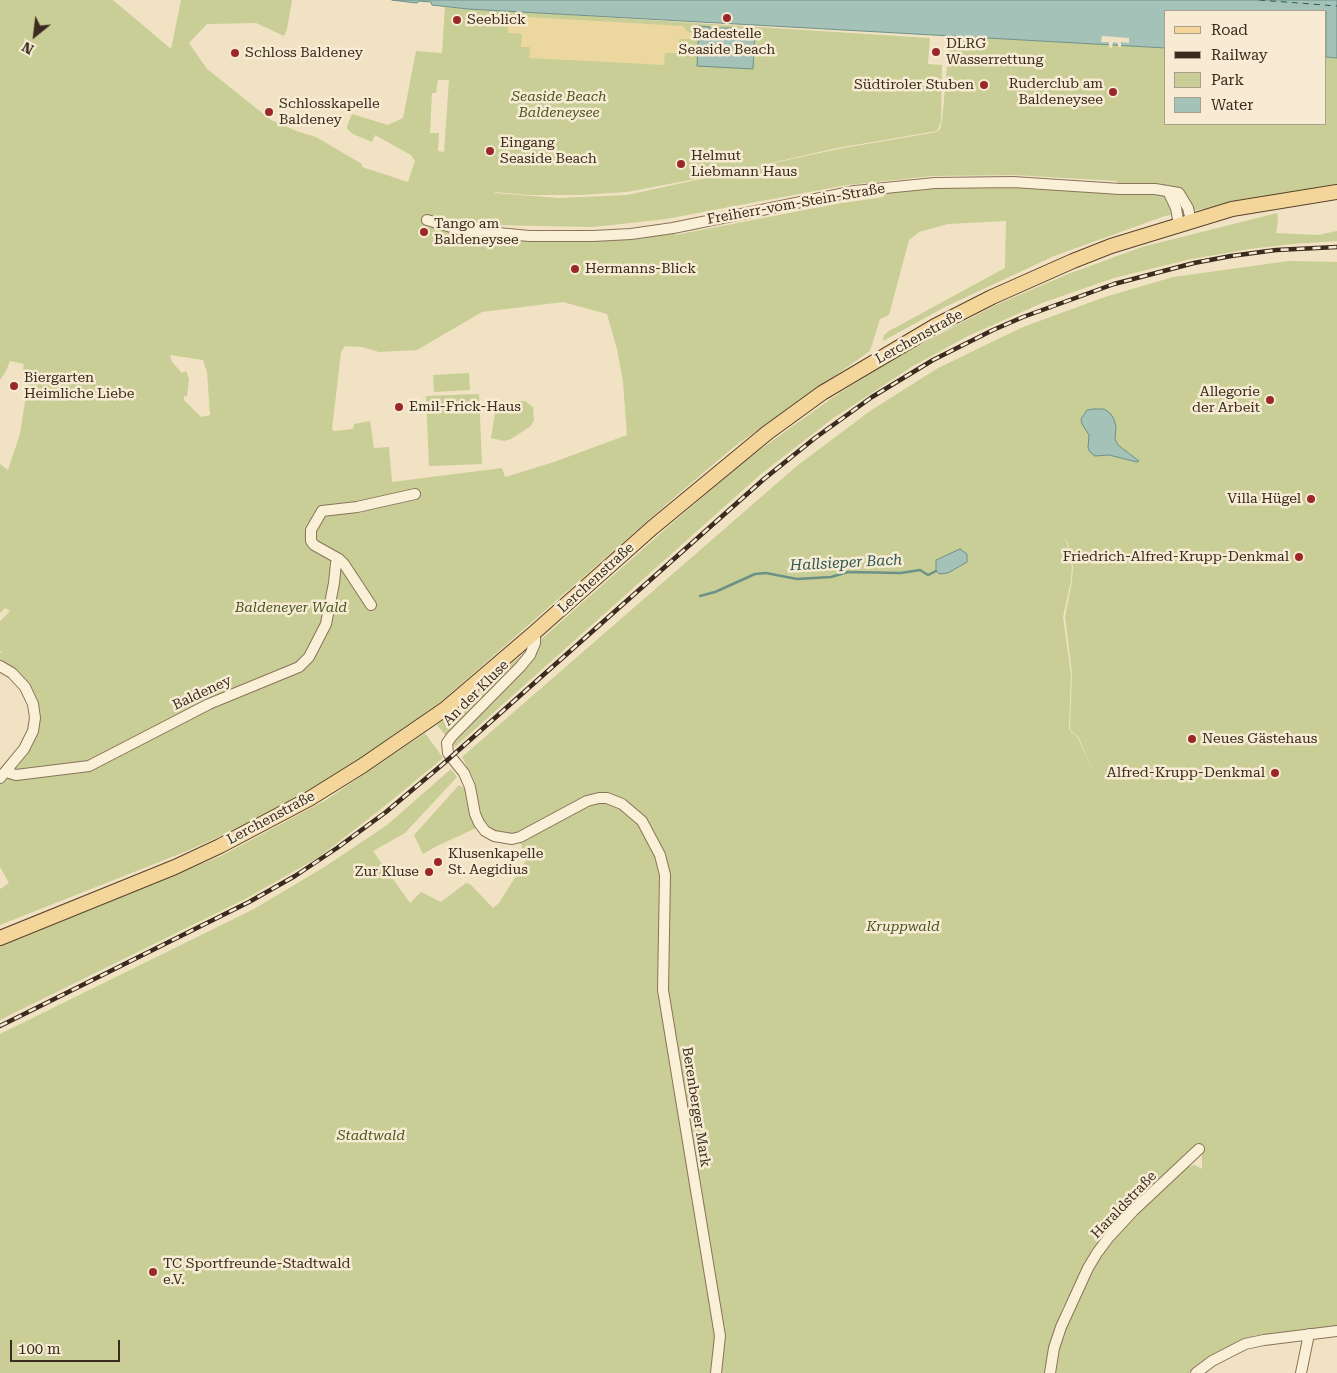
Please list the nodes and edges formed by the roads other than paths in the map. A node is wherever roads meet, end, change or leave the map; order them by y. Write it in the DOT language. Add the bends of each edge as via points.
graph roads {
  1 [pos="1337,192"];
  2 [pos="427,220"];
  3 [pos="1185,223"];
  4 [pos="415,494"];
  5 [pos="339,559"];
  6 [pos="371,605"];
  7 [pos="535,632"];
  8 [pos="0,666"];
  9 [pos="3,775"];
  10 [pos="656,846"];
  11 [pos="0,938"];
  12 [pos="1199,1148"];
  13 [pos="1337,1331"];
  14 [pos="1309,1334"];
  15 [pos="716,1373"];
  16 [pos="1050,1373"];
  17 [pos="1196,1373"];
  18 [pos="1301,1373"];
  1 -- 3 [label="main road" via="1232,209"];
  2 -- 3 [label="street, Freiherr-vom-Stein-Straße" via="492,234 631,234 855,191 935,183 1013,182 1180,193 1188,208"];
  3 -- 7 [label="main road, Lerchenstraße" via="1103,249 992,297 935,326 822,393 720,470"];
  4 -- 5 [label="street" via="322,511 311,530 311,541"];
  5 -- 6 [label="street"];
  5 -- 9 [label="street, Baldeney" via="326,624 309,657 299,667 195,711 89,766"];
  7 -- 10 [label="street, An der Kluse" via="535,643 525,661 447,743 448,753 464,773 470,787 479,824 494,836 512,839 588,801 607,798 630,810 642,821"];
  7 -- 11 [label="main road, Lerchenstraße" via="445,709 309,799 175,867"];
  8 -- 9 [label="street" via="25,687 35,713 31,736"];
  10 -- 15 [label="street, Berenberger Mark" via="665,875 664,990 720,1336"];
  12 -- 16 [label="street, Haraldstraße" via="1134,1210 1097,1253 1061,1327"];
  13 -- 14 [label="street"];
  14 -- 17 [label="street" via="1245,1344"];
  14 -- 18 [label="street"];
}
